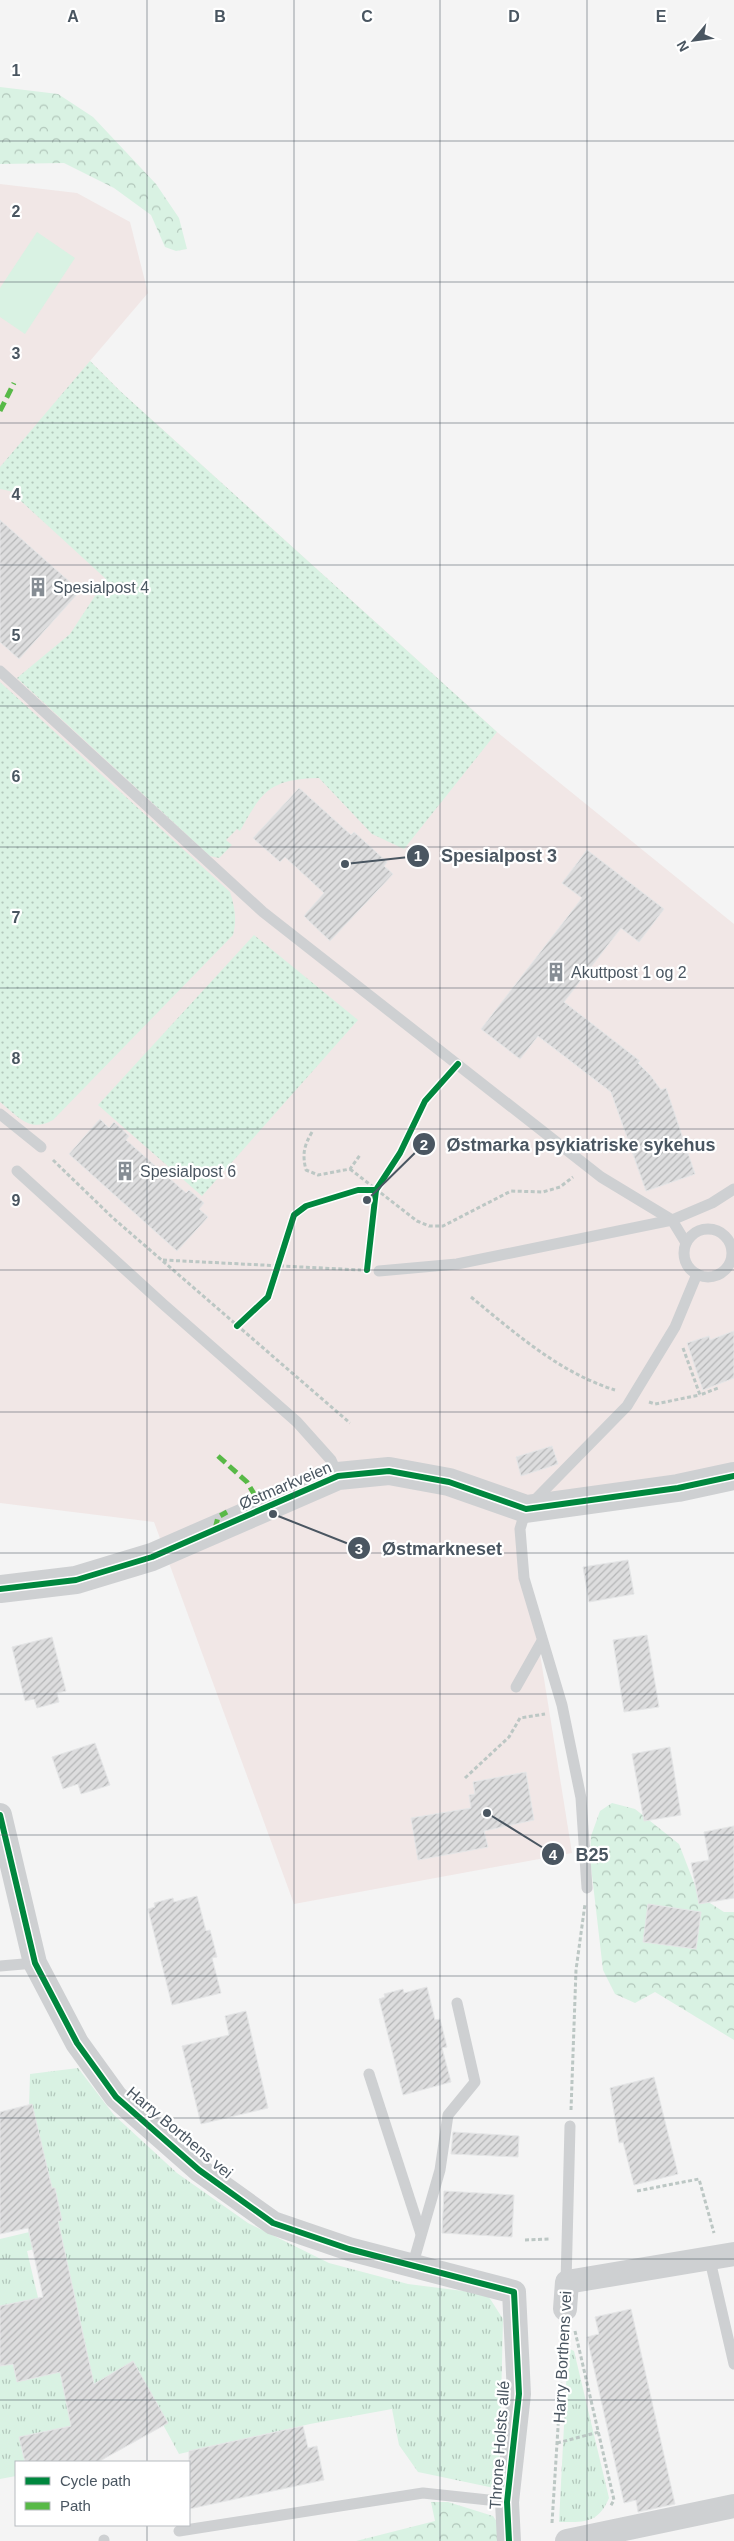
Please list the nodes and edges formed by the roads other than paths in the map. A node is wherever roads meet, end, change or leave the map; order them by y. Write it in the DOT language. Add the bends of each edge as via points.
graph roads {
  1 [pos="0,671"];
  2 [pos="0,1114"];
  3 [pos="41,1147"];
  4 [pos="17,1171"];
  5 [pos="734,1189"];
  6 [pos="672,1220"];
  7 [pos="686,1243"];
  8 [pos="373,1271"];
  9 [pos="697,1274"];
  10 [pos="338,1476"];
  11 [pos="734,1476"];
  12 [pos="526,1509"];
  13 [pos="0,1589"];
  14 [pos="542,1641"];
  15 [pos="516,1688"];
  16 [pos="0,1815"];
  17 [pos="587,1888"];
  18 [pos="35,1963"];
  19 [pos="0,1966"];
  20 [pos="457,2004"];
  21 [pos="369,2074"];
  22 [pos="570,2126"];
  23 [pos="421,2234"];
  24 [pos="734,2254"];
  25 [pos="412,2267"];
  26 [pos="712,2269"];
  27 [pos="566,2283"];
  28 [pos="514,2292"];
  29 [pos="570,2317"];
  30 [pos="734,2364"];
  31 [pos="507,2502"];
  32 [pos="734,2506"];
  33 [pos="179,2531"];
  34 [pos="560,2536"];
  35 [pos="509,2541"];
  1 -- 6 [label="lane" via="264,912 601,1177"];
  2 -- 3 [label="lane"];
  4 -- 10 [label="lane" via="297,1422 331,1460"];
  5 -- 6 [label="lane" via="712,1203"];
  6 -- 7 [label="lane"];
  6 -- 8 [label="lane" via="457,1264"];
  7 -- 9 [label="lane" via="685,1258"];
  7 -- 9 [label="lane" via="698,1231 706,1229 721,1233 731,1246 727,1269 713,1277"];
  9 -- 12 [label="lane" via="675,1326 627,1406"];
  10 -- 12 [label="street, Østmarkveien" via="389,1470 449,1482"];
  10 -- 13 [label="street, Østmarkveien" via="152,1557 76,1580"];
  11 -- 12 [label="street, Østmarkveien" via="678,1488"];
  12 -- 14 [label="lane" via="520,1529 524,1578"];
  14 -- 15 [label="lane"];
  14 -- 17 [label="lane" via="563,1711 582,1798"];
  16 -- 18 [label="street, Harry Borthens vei"];
  18 -- 19 [label="lane"];
  18 -- 25 [label="street, Harry Borthens vei" via="77,2043 116,2097 198,2170 273,2223 349,2250"];
  20 -- 23 [label="lane" via="475,2082 448,2115 440,2170"];
  21 -- 23 [label="lane"];
  22 -- 27 [label="lane"];
  23 -- 25 [label="lane"];
  24 -- 27 [label="street, Harry Borthens vei"];
  25 -- 28 [label="street, Harry Borthens vei"];
  26 -- 30 [label="lane"];
  27 -- 29 [label="street, Harry Borthens vei"];
  28 -- 31 [label="street, Throne Holsts allé" via="519,2394"];
  31 -- 33 [label="lane" via="423,2493"];
  31 -- 35 [label="street, Throne Holsts allé"];
  32 -- 34 [label="street" via="593,2536"];
}
